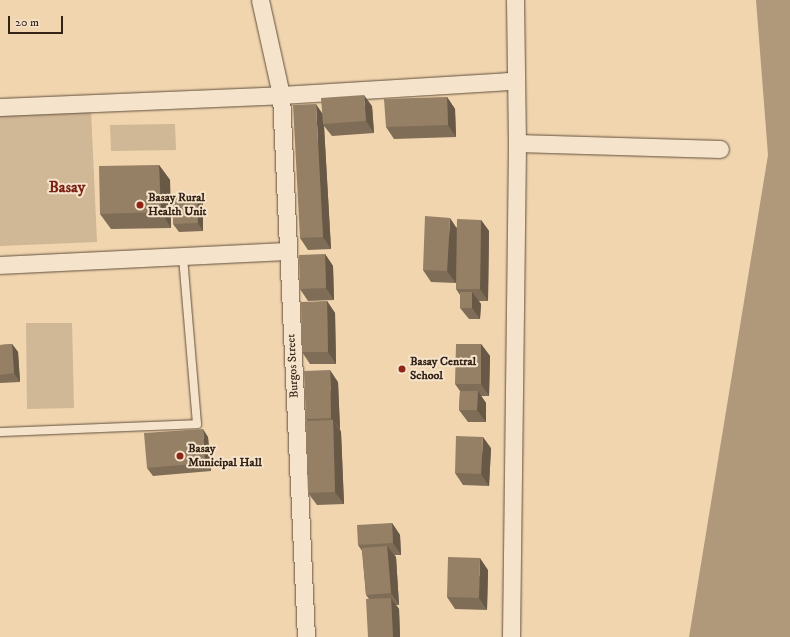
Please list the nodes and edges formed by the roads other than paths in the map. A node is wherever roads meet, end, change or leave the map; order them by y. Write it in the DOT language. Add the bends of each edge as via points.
graph roads {
  1 [pos="260,0"];
  2 [pos="515,0"];
  3 [pos="513,81"];
  4 [pos="281,95"];
  5 [pos="0,107"];
  6 [pos="517,143"];
  7 [pos="720,149"];
  8 [pos="288,251"];
  9 [pos="183,259"];
  10 [pos="0,265"];
  11 [pos="0,432"];
  12 [pos="306,637"];
  13 [pos="511,637"];
  1 -- 4 [label="street, Burgos Street"];
  2 -- 3 [label="street"];
  3 -- 4 [label="street"];
  3 -- 6 [label="street"];
  4 -- 5 [label="street"];
  4 -- 8 [label="street, Burgos Street"];
  6 -- 7 [label="street"];
  6 -- 13 [label="street"];
  8 -- 9 [label="street"];
  8 -- 12 [label="street, Burgos Street"];
  9 -- 10 [label="street"];
  9 -- 11 [label="lane" via="197,424"];
}
